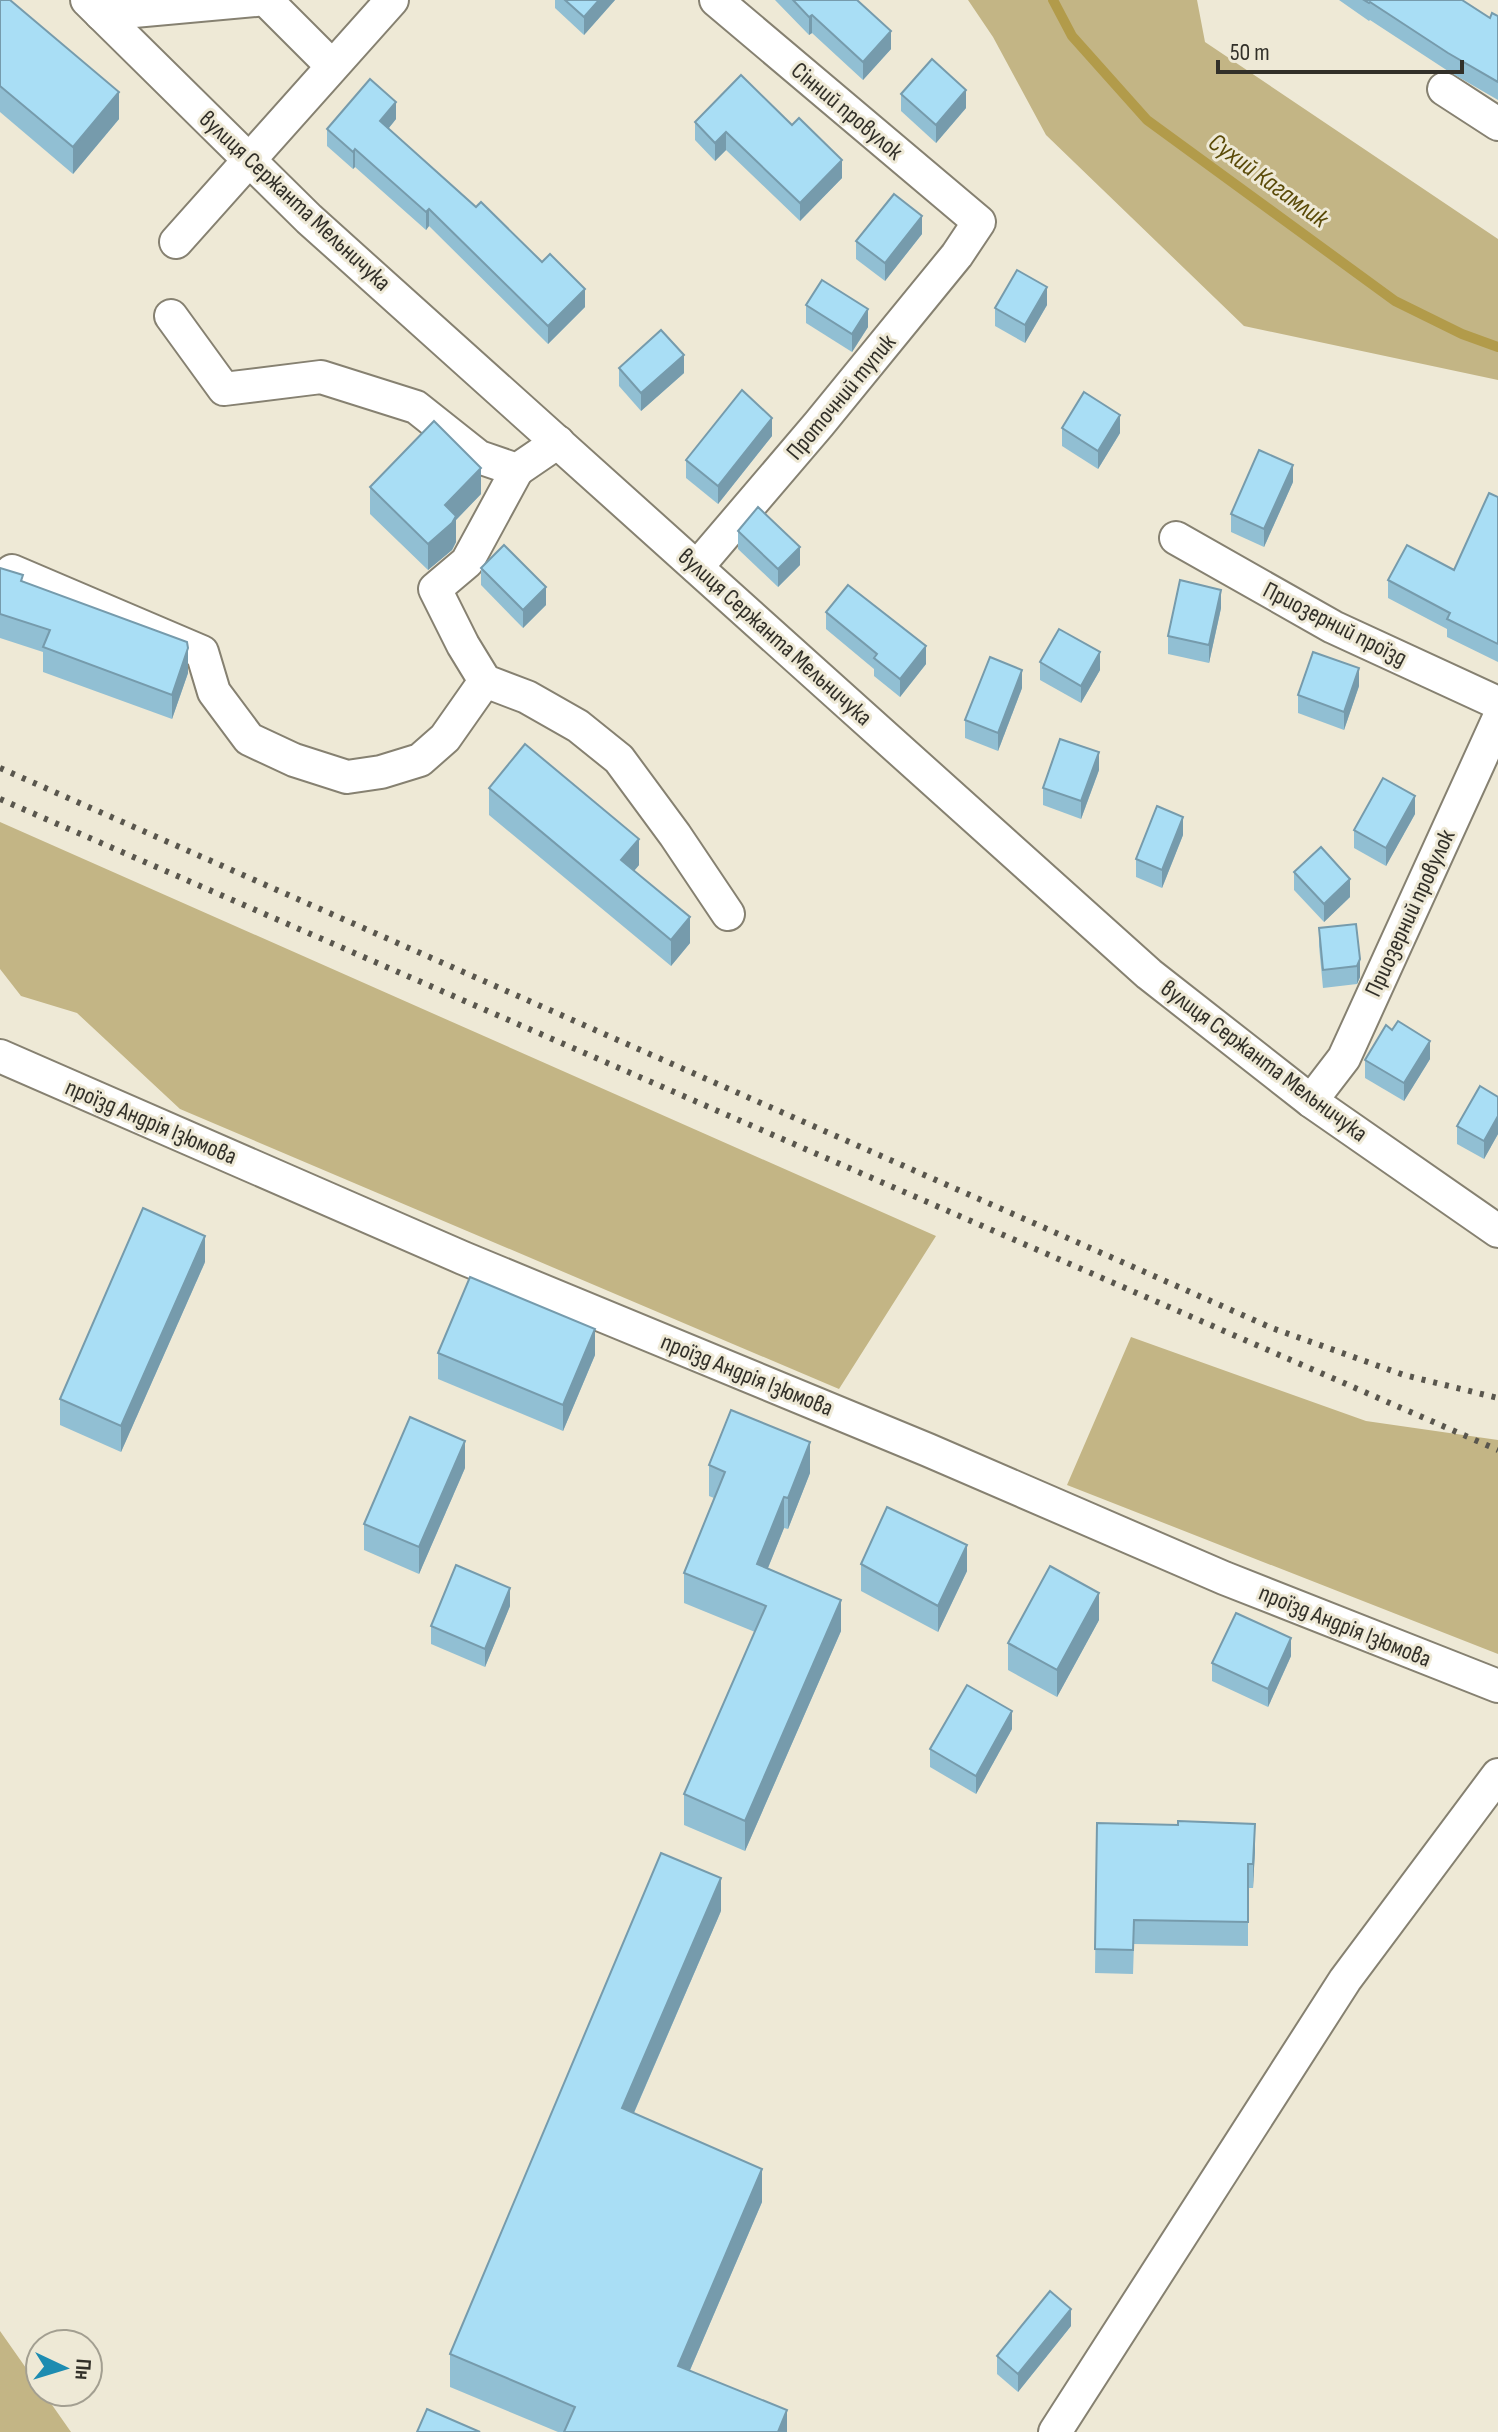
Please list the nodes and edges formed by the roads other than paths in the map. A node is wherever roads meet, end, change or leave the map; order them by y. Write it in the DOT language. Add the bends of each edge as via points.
graph roads {
  1 [pos="256,0"];
  2 [pos="266,0"];
  3 [pos="392,0"];
  4 [pos="716,0"];
  5 [pos="94,7"];
  6 [pos="332,66"];
  7 [pos="1444,89"];
  8 [pos="1498,124"];
  9 [pos="250,161"];
  10 [pos="979,222"];
  11 [pos="176,242"];
  12 [pos="171,316"];
  13 [pos="558,442"];
  14 [pos="517,470"];
  15 [pos="1176,538"];
  16 [pos="697,567"];
  17 [pos="12,571"];
  18 [pos="485,681"];
  19 [pos="1498,703"];
  20 [pos="1498,720"];
  21 [pos="728,914"];
  22 [pos="0,1056"];
  23 [pos="1311,1101"];
  24 [pos="1498,1231"];
  25 [pos="1498,1686"];
  26 [pos="1498,1775"];
  27 [pos="1055,2432"];
  1 -- 5 [label="street"];
  2 -- 6 [label="street"];
  3 -- 6 [label="street"];
  4 -- 10 [label="street, Сінний провулок"];
  5 -- 9 [label="street, вулиця Сержанта Мельничука"];
  6 -- 9 [label="street"];
  7 -- 8 [label="street"];
  9 -- 11 [label="street"];
  9 -- 13 [label="street, вулиця Сержанта Мельничука"];
  10 -- 16 [label="street, Проточний тупик"];
  12 -- 14 [label="street" via="224,389 321,377 416,407 479,457"];
  13 -- 14 [label="street"];
  13 -- 16 [label="street, вулиця Сержанта Мельничука"];
  14 -- 18 [label="street" via="467,562 435,589"];
  15 -- 19 [label="street, Приозерний проїзд" via="1333,627"];
  16 -- 23 [label="street, вулиця Сержанта Мельничука" via="1149,974"];
  17 -- 18 [label="street" via="202,652 214,692 249,739 347,777 420,760 445,738"];
  18 -- 21 [label="street" via="578,726 619,759"];
  20 -- 23 [label="street, Приозерний провулок" via="1344,1058"];
  22 -- 25 [label="street, проїзд Андрія Ізюмова" via="463,1258 1224,1578"];
  23 -- 24 [label="street, вулиця Сержанта Мельничука"];
  26 -- 27 [label="street" via="1345,1980"];
}
